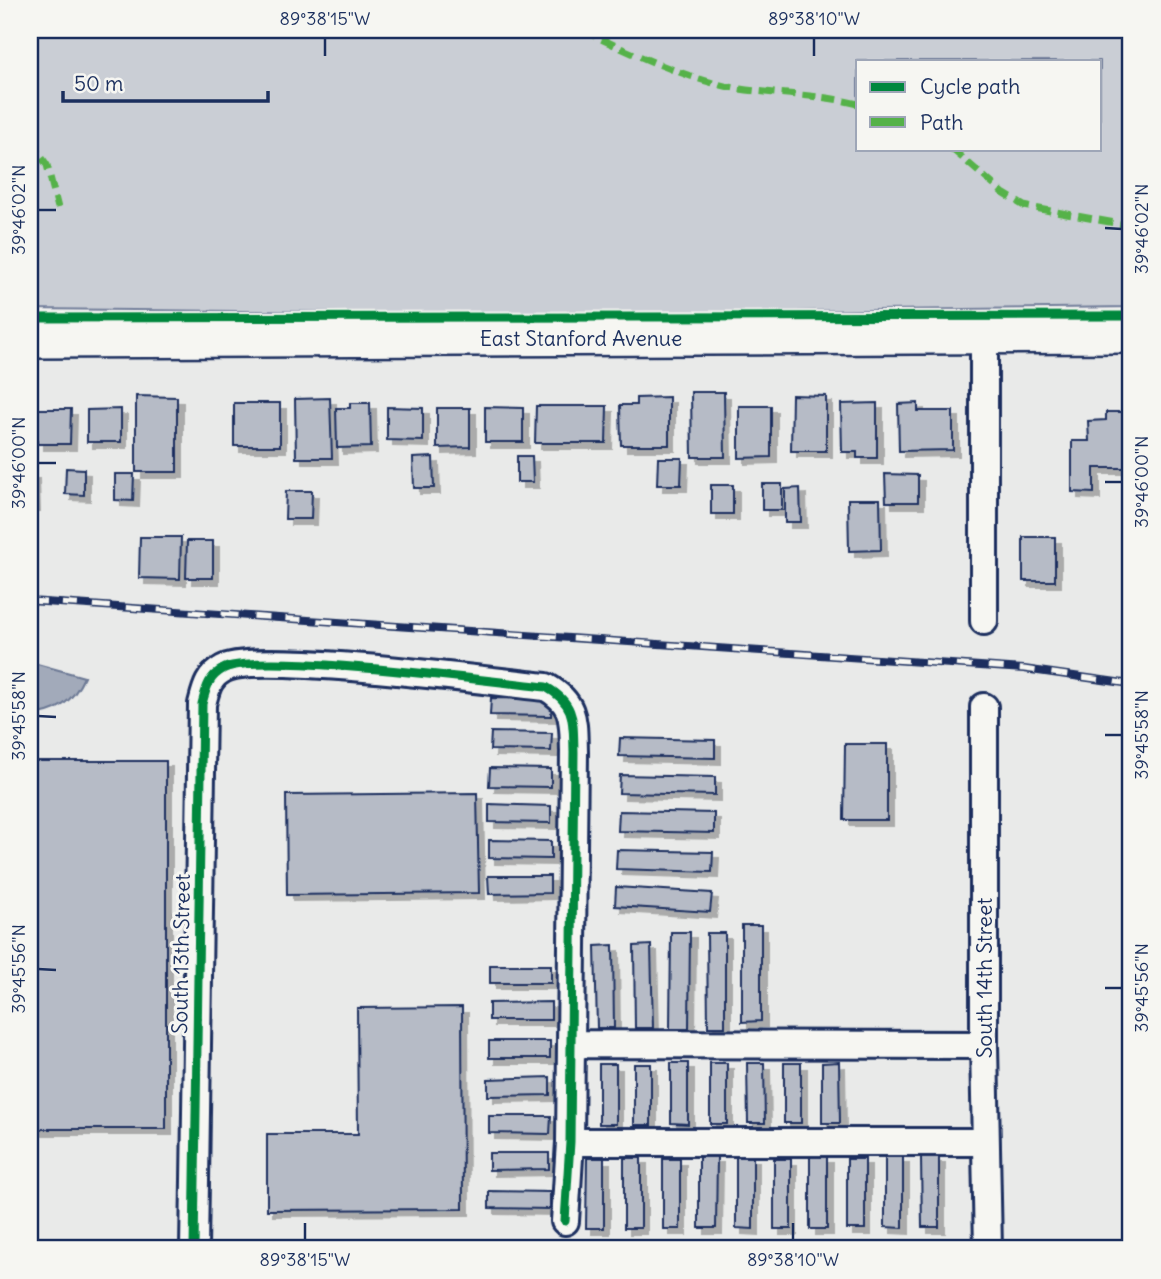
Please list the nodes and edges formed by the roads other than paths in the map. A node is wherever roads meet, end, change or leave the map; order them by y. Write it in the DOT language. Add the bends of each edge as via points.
graph roads {
  1 [pos="1131,334"];
  2 [pos="984,337"];
  3 [pos="30,339"];
  4 [pos="984,621"];
  5 [pos="985,707"];
  6 [pos="571,1044"];
  7 [pos="984,1045"];
  8 [pos="570,1142"];
  9 [pos="985,1142"];
  10 [pos="565,1221"];
  11 [pos="194,1249"];
  12 [pos="988,1249"];
  1 -- 2 [label="main road, East Stanford Avenue"];
  2 -- 3 [label="main road, East Stanford Avenue"];
  2 -- 4 [label="street"];
  5 -- 7 [label="street, South 14th Street"];
  6 -- 7 [label="street"];
  6 -- 8 [label="street"];
  6 -- 11 [label="street, South 13th Street" via="574,752 573,717 564,697 546,687 291,662 225,667 209,680 202,704"];
  7 -- 9 [label="street, South 14th Street"];
  8 -- 9 [label="street"];
  8 -- 10 [label="street"];
  9 -- 12 [label="street, South 14th Street"];
}
